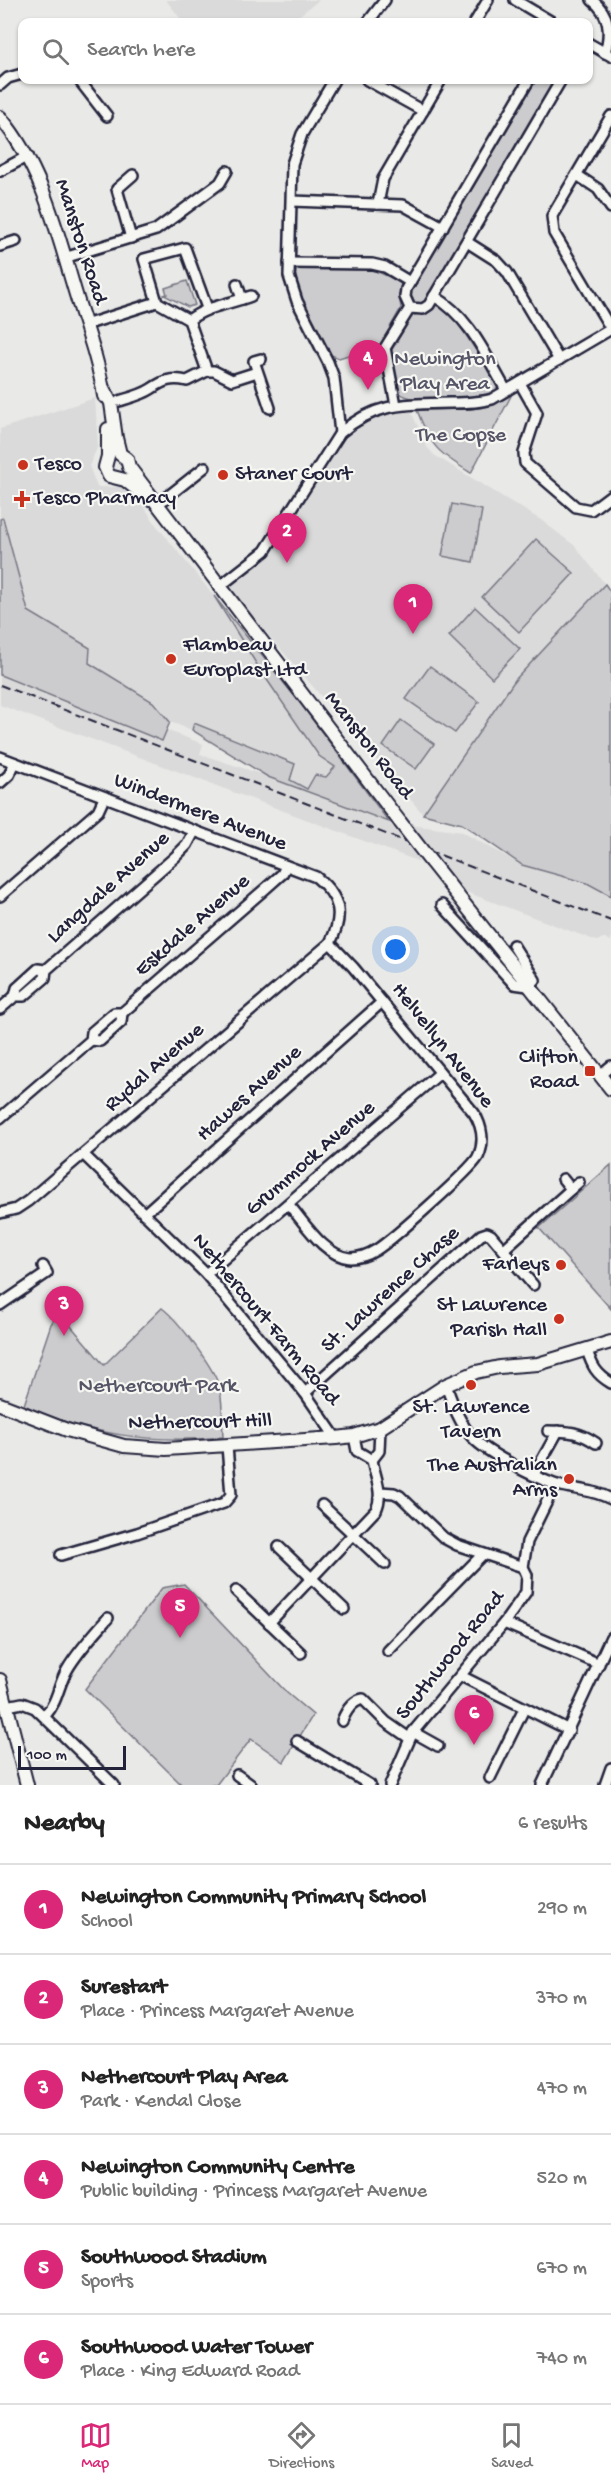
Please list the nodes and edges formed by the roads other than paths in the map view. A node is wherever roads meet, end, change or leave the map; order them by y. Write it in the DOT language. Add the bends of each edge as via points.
graph roads {
  1 [pos="385,0"];
  2 [pos="488,0"];
  3 [pos="515,0"];
  4 [pos="599,2"];
  5 [pos="371,18"];
  6 [pos="477,18"];
  7 [pos="537,18"];
  8 [pos="593,46"];
  9 [pos="608,55"];
  10 [pos="18,75"];
  11 [pos="82,84"];
  12 [pos="332,84"];
  13 [pos="374,84"];
  14 [pos="439,84"];
  15 [pos="527,84"];
  16 [pos="559,84"];
  17 [pos="0,85"];
  18 [pos="423,111"];
  19 [pos="107,116"];
  20 [pos="611,116"];
  21 [pos="0,117"];
  22 [pos="27,156"];
  23 [pos="0,171"];
  24 [pos="227,171"];
  25 [pos="133,175"];
  26 [pos="577,175"];
  27 [pos="292,201"];
  28 [pos="378,204"];
  29 [pos="611,208"];
  30 [pos="443,227"];
  31 [pos="131,238"];
  32 [pos="16,240"];
  33 [pos="466,242"];
  34 [pos="0,246"];
  35 [pos="64,258"];
  36 [pos="289,263"];
  37 [pos="410,282"];
  38 [pos="237,284"];
  39 [pos="435,296"];
  40 [pos="157,302"];
  41 [pos="207,308"];
  42 [pos="410,308"];
  43 [pos="189,320"];
  44 [pos="85,326"];
  45 [pos="611,329"];
  46 [pos="261,359"];
  47 [pos="559,360"];
  48 [pos="207,371"];
  49 [pos="257,372"];
  50 [pos="520,382"];
  51 [pos="506,390"];
  52 [pos="118,401"];
  53 [pos="396,405"];
  54 [pos="270,408"];
  55 [pos="340,433"];
  56 [pos="114,455"];
  57 [pos="129,467"];
  58 [pos="205,467"];
  59 [pos="120,477"];
  60 [pos="611,495"];
  61 [pos="156,504"];
  62 [pos="219,587"];
  63 [pos="0,757"];
  64 [pos="15,763"];
  65 [pos="0,783"];
  66 [pos="104,798"];
  67 [pos="194,832"];
  68 [pos="286,866"];
  69 [pos="0,896"];
  70 [pos="442,905"];
  71 [pos="330,943"];
  72 [pos="513,945"];
  73 [pos="528,986"];
  74 [pos="382,1002"];
  75 [pos="0,1009"];
  76 [pos="611,1066"];
  77 [pos="440,1073"];
  78 [pos="600,1075"];
  79 [pos="611,1089"];
  80 [pos="0,1118"];
  81 [pos="84,1155"];
  82 [pos="563,1179"];
  83 [pos="289,1205"];
  84 [pos="0,1213"];
  85 [pos="144,1214"];
  86 [pos="504,1249"];
  87 [pos="43,1266"];
  88 [pos="206,1274"];
  89 [pos="520,1286"];
  90 [pos="0,1305"];
  91 [pos="611,1342"];
  92 [pos="587,1350"];
  93 [pos="611,1383"];
  94 [pos="446,1385"];
  95 [pos="305,1393"];
  96 [pos="0,1404"];
  97 [pos="380,1428"];
  98 [pos="354,1436"];
  99 [pos="336,1438"];
  100 [pos="596,1443"];
  101 [pos="227,1446"];
  102 [pos="372,1460"];
  103 [pos="534,1474"];
  104 [pos="555,1485"];
  105 [pos="380,1492"];
  106 [pos="611,1499"];
  107 [pos="322,1505"];
  108 [pos="353,1534"];
  109 [pos="279,1547"];
  110 [pos="483,1554"];
  111 [pos="61,1555"];
  112 [pos="385,1564"];
  113 [pos="524,1567"];
  114 [pos="311,1578"];
  115 [pos="236,1591"];
  116 [pos="344,1609"];
  117 [pos="108,1618"];
  118 [pos="269,1623"];
  119 [pos="504,1623"];
  120 [pos="611,1637"];
  121 [pos="388,1651"];
  122 [pos="301,1653"];
  123 [pos="599,1664"];
  124 [pos="461,1676"];
  125 [pos="0,1680"];
  126 [pos="7,1706"];
  127 [pos="524,1709"];
  128 [pos="45,1716"];
  129 [pos="342,1721"];
  130 [pos="569,1730"];
  131 [pos="411,1735"];
  132 [pos="297,1741"];
  133 [pos="438,1746"];
  134 [pos="611,1768"];
  135 [pos="237,1775"];
  136 [pos="490,1778"];
  137 [pos="27,1785"];
  138 [pos="114,1785"];
  139 [pos="251,1785"];
  140 [pos="370,1785"];
  141 [pos="390,1785"];
  142 [pos="542,1785"];
  143 [pos="605,1785"];
  1 -- 5 [label="street"];
  2 -- 6 [label="street"];
  3 -- 7 [label="street"];
  4 -- 9 [label="street" via="610,29"];
  8 -- 9 [label="street"];
  10 -- 17 [label="street"];
  11 -- 19 [label="street"];
  12 -- 27 [label="street" via="295,150"];
  13 -- 18 [label="street"];
  14 -- 18 [label="street"];
  15 -- 30 [label="street"];
  16 -- 33 [label="street"];
  18 -- 28 [label="street" via="383,179"];
  20 -- 26 [label="street"];
  21 -- 22 [label="main road, Manston Road"];
  22 -- 23 [label="street"];
  22 -- 35 [label="main road, Manston Road"];
  24 -- 31 [label="street" via="220,183 156,230"];
  25 -- 31 [label="street" via="117,189"];
  26 -- 29 [label="street" via="598,189"];
  26 -- 45 [label="street" via="552,216 552,224"];
  27 -- 28 [label="street"];
  27 -- 36 [label="street"];
  28 -- 30 [label="street" via="403,205"];
  30 -- 37 [label="street"];
  31 -- 35 [label="street"];
  32 -- 34 [label="street"];
  33 -- 39 [label="street"];
  33 -- 47 [label="street" via="507,272"];
  35 -- 44 [label="main road, Manston Road"];
  36 -- 37 [label="street" via="372,264"];
  36 -- 55 [label="street" via="297,301 334,378"];
  37 -- 42 [label="street" via="405,297"];
  38 -- 41 [label="street" via="247,297"];
  39 -- 42 [label="street" via="423,309"];
  39 -- 51 [label="street" via="456,310 467,324"];
  40 -- 41 [label="street" via="144,259 186,248"];
  40 -- 43 [label="street"];
  40 -- 44 [label="street"];
  41 -- 43 [label="street"];
  42 -- 53 [label="street" via="385,348"];
  43 -- 48 [label="street"];
  44 -- 56 [label="main road, Manston Road" via="111,403"];
  45 -- 47 [label="street"];
  46 -- 49 [label="street" via="254,362"];
  47 -- 50 [label="street"];
  48 -- 49 [label="street" via="232,380"];
  48 -- 52 [label="street" via="187,381 175,378 158,383"];
  49 -- 54 [label="street"];
  50 -- 51 [label="street"];
  50 -- 60 [label="street" via="537,413 524,453 527,467 576,507 591,510"];
  51 -- 53 [label="street" via="475,403"];
  53 -- 55 [label="street" via="361,417"];
  55 -- 62 [label="street" via="265,550"];
  56 -- 57 [label="main road, Manston Road" via="127,459"];
  56 -- 59 [label="main road, Manston Road" via="105,464 107,474"];
  57 -- 59 [label="main road"];
  57 -- 61 [label="main road, Manston Road"];
  58 -- 61 [label="street"];
  59 -- 61 [label="main road, Manston Road"];
  61 -- 62 [label="main road, Manston Road"];
  62 -- 73 [label="main road, Manston Road, bridge"];
  63 -- 64 [label="street, Windermere Avenue"];
  64 -- 65 [label="street"];
  64 -- 66 [label="street, Windermere Avenue"];
  66 -- 67 [label="street, Windermere Avenue"];
  66 -- 69 [label="street" via="98,811"];
  67 -- 68 [label="street, Windermere Avenue"];
  67 -- 75 [label="street, Langdale Avenue" via="175,857 46,970 45,978"];
  68 -- 71 [label="street, Windermere Avenue" via="316,877 332,893 339,923"];
  68 -- 80 [label="street, Eskdale Avenue" via="282,874 122,1013 106,1019 92,1032 91,1040"];
  70 -- 73 [label="street, Manston Road" via="514,984"];
  71 -- 74 [label="street, Helvellyn Avenue"];
  71 -- 81 [label="street, Rydal Avenue"];
  72 -- 73 [label="street, Manston Road" via="535,980"];
  73 -- 78 [label="main road, Manston Road"];
  74 -- 77 [label="street, Helvellyn Avenue"];
  74 -- 85 [label="street, Hawes Avenue"];
  76 -- 78 [label="street"];
  77 -- 83 [label="street, Grummock Avenue"];
  77 -- 83 [label="street, Helvellyn Avenue" via="480,1124 479,1155 386,1242 361,1257 333,1253"];
  78 -- 79 [label="main road, Manston Road"];
  81 -- 84 [label="street, Rydal Avenue" via="28,1201"];
  81 -- 85 [label="street, Nethercourt Farm Road"];
  82 -- 86 [label="street" via="575,1186"];
  83 -- 88 [label="street, Grummock Avenue"];
  85 -- 88 [label="street, Nethercourt Farm Road"];
  86 -- 89 [label="street, St. Lawrence Chase" via="531,1282"];
  86 -- 95 [label="street, St. Lawrence Chase" via="487,1233 481,1235"];
  87 -- 90 [label="street" via="47,1273"];
  88 -- 95 [label="street, Nethercourt Farm Road"];
  91 -- 92 [label="main road, Nethercourt Hill"];
  92 -- 93 [label="street" via="593,1368"];
  92 -- 94 [label="main road, Nethercourt Hill" via="538,1364 499,1366"];
  94 -- 97 [label="main road, Nethercourt Hill"];
  94 -- 103 [label="street" via="474,1439"];
  95 -- 99 [label="street, Nethercourt Farm Road"];
  96 -- 101 [label="main road, Nethercourt Hill" via="67,1430 124,1446"];
  97 -- 98 [label="main road, Nethercourt Hill"];
  97 -- 102 [label="street" via="379,1451"];
  98 -- 99 [label="main road, Nethercourt Hill"];
  98 -- 102 [label="street" via="357,1451"];
  99 -- 101 [label="main road, Nethercourt Hill"];
  100 -- 103 [label="street" via="578,1433 553,1431"];
  101 -- 111 [label="street" via="231,1495 224,1503"];
  102 -- 105 [label="street"];
  103 -- 104 [label="street"];
  104 -- 106 [label="street"];
  104 -- 113 [label="street, Southwood Road" via="527,1542"];
  105 -- 108 [label="street" via="376,1510"];
  105 -- 110 [label="street" via="400,1496 444,1538"];
  107 -- 108 [label="street"];
  108 -- 112 [label="street"];
  108 -- 114 [label="street"];
  109 -- 114 [label="street"];
  110 -- 113 [label="street"];
  110 -- 121 [label="street"];
  113 -- 119 [label="street, Southwood Road" via="526,1592"];
  114 -- 116 [label="street"];
  114 -- 118 [label="street"];
  115 -- 118 [label="street"];
  117 -- 128 [label="street" via="69,1667 60,1683 56,1703"];
  118 -- 122 [label="street"];
  119 -- 123 [label="street"];
  119 -- 124 [label="street, Southwood Road"];
  120 -- 123 [label="street"];
  123 -- 130 [label="street"];
  124 -- 127 [label="street"];
  124 -- 131 [label="street, Southwood Road"];
  125 -- 126 [label="main road"];
  126 -- 128 [label="street" via="22,1703"];
  126 -- 137 [label="main road"];
  127 -- 130 [label="street"];
  127 -- 136 [label="street"];
  128 -- 138 [label="street"];
  129 -- 131 [label="street" via="348,1709 363,1696 398,1732"];
  130 -- 142 [label="street"];
  131 -- 133 [label="street"];
  131 -- 141 [label="street, Southwood Road"];
  132 -- 140 [label="street"];
  134 -- 143 [label="street"];
  135 -- 139 [label="street"];
}
